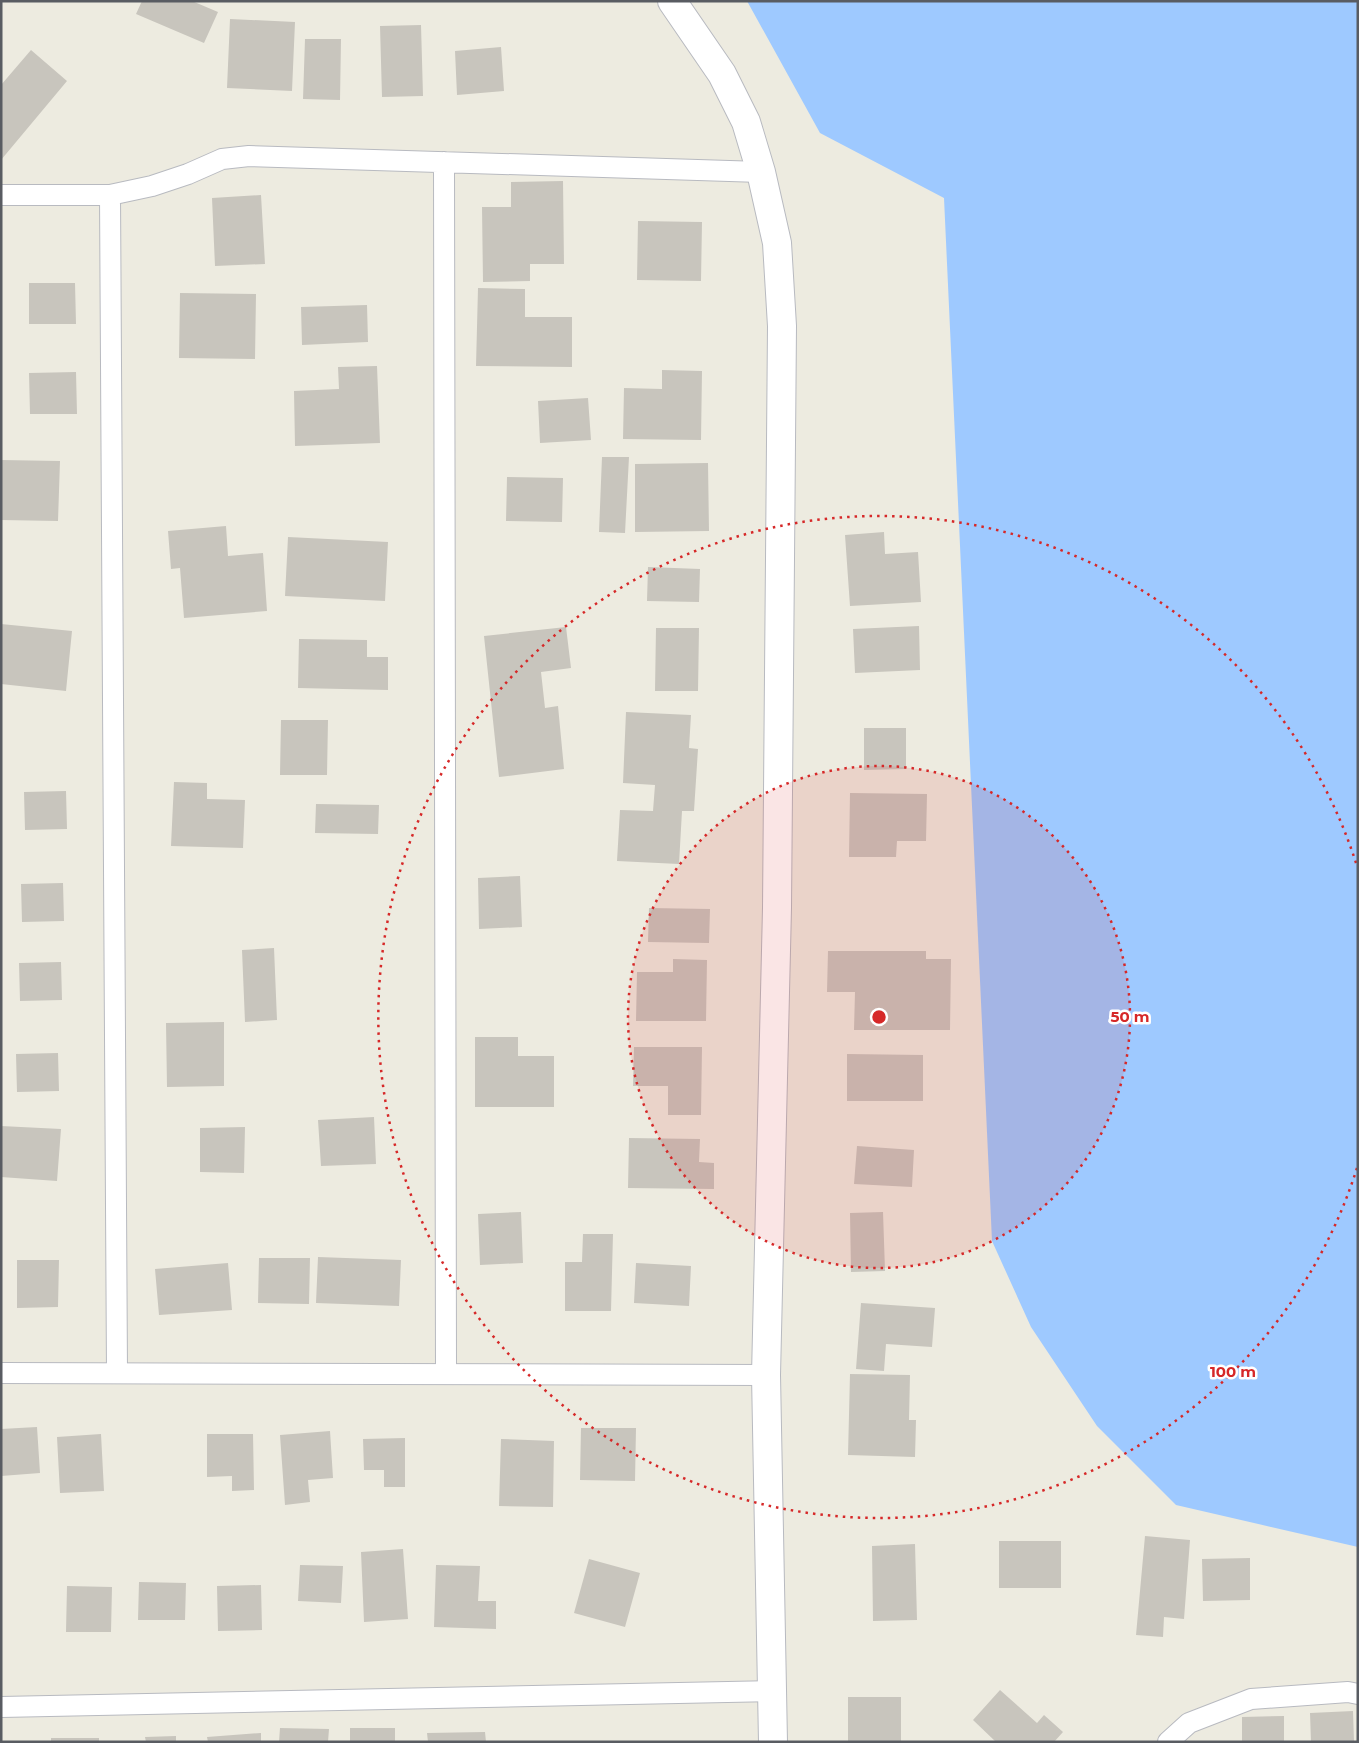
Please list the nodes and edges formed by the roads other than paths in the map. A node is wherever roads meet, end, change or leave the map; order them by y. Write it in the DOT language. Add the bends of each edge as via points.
graph roads {
  1 [pos="672,1"];
  2 [pos="444,162"];
  3 [pos="762,172"];
  4 [pos="1,195"];
  5 [pos="110,195"];
  6 [pos="1,1373"];
  7 [pos="117,1373"];
  8 [pos="446,1374"];
  9 [pos="766,1374"];
  10 [pos="772,1691"];
  11 [pos="1358,1694"];
  12 [pos="1,1707"];
  13 [pos="774,1742"];
  14 [pos="1168,1742"];
  1 -- 3 [label="street" via="722,74 746,122"];
  2 -- 3 [label="lane"];
  2 -- 5 [label="lane" via="249,156 222,159 179,177"];
  2 -- 8 [label="lane"];
  3 -- 9 [label="street" via="777,243 782,326 777,908"];
  4 -- 5 [label="lane"];
  5 -- 7 [label="lane"];
  6 -- 7 [label="lane"];
  7 -- 8 [label="lane"];
  8 -- 9 [label="lane"];
  9 -- 10 [label="street"];
  10 -- 12 [label="lane"];
  10 -- 13 [label="street"];
  11 -- 14 [label="lane" via="1251,1699 1189,1723"];
}
